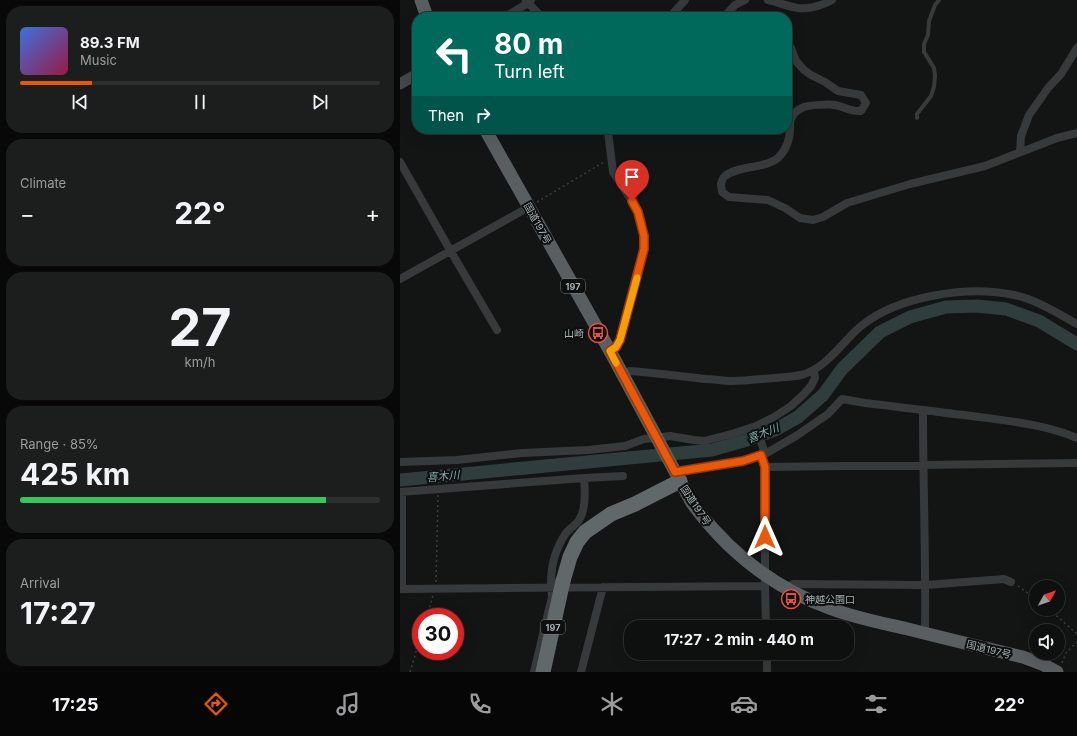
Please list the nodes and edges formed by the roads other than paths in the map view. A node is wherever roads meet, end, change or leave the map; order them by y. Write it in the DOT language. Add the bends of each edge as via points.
graph roads {
  1 [pos="421,0"];
  2 [pos="685,0"];
  3 [pos="745,0"];
  4 [pos="768,0"];
  5 [pos="832,0"];
  6 [pos="939,0"];
  7 [pos="528,1"];
  8 [pos="425,12"];
  9 [pos="512,12"];
  10 [pos="538,12"];
  11 [pos="674,12"];
  12 [pos="729,12"];
  13 [pos="1077,48"];
  14 [pos="792,51"];
  15 [pos="412,77"];
  16 [pos="400,84"];
  17 [pos="792,116"];
  18 [pos="917,118"];
  19 [pos="1077,132"];
  20 [pos="488,134"];
  21 [pos="608,134"];
  22 [pos="789,134"];
  23 [pos="1020,152"];
  24 [pos="400,162"];
  25 [pos="529,207"];
  26 [pos="450,250"];
  27 [pos="400,279"];
  28 [pos="1077,324"];
  29 [pos="497,330"];
  30 [pos="610,351"];
  31 [pos="814,371"];
  32 [pos="622,374"];
  33 [pos="923,410"];
  34 [pos="757,428"];
  35 [pos="1077,438"];
  36 [pos="658,440"];
  37 [pos="763,453"];
  38 [pos="400,462"];
  39 [pos="1077,463"];
  40 [pos="923,464"];
  41 [pos="765,467"];
  42 [pos="676,474"];
  43 [pos="623,476"];
  44 [pos="584,478"];
  45 [pos="401,492"];
  46 [pos="765,581"];
  47 [pos="1011,582"];
  48 [pos="557,584"];
  49 [pos="926,585"];
  50 [pos="603,587"];
  51 [pos="786,588"];
  52 [pos="401,589"];
  53 [pos="766,620"];
  54 [pos="925,634"];
  55 [pos="767,660"];
  56 [pos="1058,669"];
  57 [pos="534,672"];
  58 [pos="543,672"];
  59 [pos="581,672"];
  60 [pos="767,672"];
  1 -- 8 [label="highway"];
  2 -- 11 [label="street"];
  3 -- 12 [label="street"];
  4 -- 5 [label="street" via="797,8 823,5"];
  6 -- 18 [label="lane" via="929,21 924,44 924,52 934,68 934,87"];
  7 -- 9 [label="street"];
  7 -- 10 [label="street"];
  13 -- 23 [label="street" via="1029,116 1021,136"];
  14 -- 17 [label="street" via="796,61 811,75 838,91 861,95 866,103 861,111 854,112 833,104 805,106"];
  15 -- 16 [label="main road"];
  19 -- 23 [label="street"];
  20 -- 25 [label="highway, 国道197号 / 197"];
  21 -- 30 [label="street" via="613,172 638,212 644,236 644,249 620,340"];
  22 -- 23 [label="street" via="782,154 774,161 741,169 725,176 720,184 722,192 729,197 768,200 800,218 813,220 847,203 910,184 985,166"];
  24 -- 26 [label="street"];
  25 -- 26 [label="street"];
  25 -- 30 [label="highway, 国道197号 / 197"];
  26 -- 27 [label="street"];
  26 -- 29 [label="street"];
  28 -- 31 [label="street" via="1052,310 1015,295 992,292 939,294 891,309 876,317 847,339"];
  30 -- 32 [label="highway, 国道197号 / 197"];
  31 -- 32 [label="street" via="800,376 732,381 630,371"];
  31 -- 34 [label="street" via="815,378 804,394 786,410"];
  32 -- 36 [label="highway, 国道197号 / 197"];
  33 -- 35 [label="street" via="1006,420 1038,426"];
  33 -- 37 [label="street" via="842,399 828,414 796,436"];
  33 -- 40 [label="street"];
  34 -- 36 [label="street" via="704,441 670,436"];
  34 -- 37 [label="street"];
  36 -- 38 [label="street" via="644,439 625,446 588,450"];
  36 -- 42 [label="highway, 国道197号 / 197"];
  37 -- 41 [label="street"];
  37 -- 42 [label="street" via="743,461"];
  39 -- 40 [label="street"];
  40 -- 41 [label="street"];
  40 -- 49 [label="street"];
  41 -- 46 [label="street"];
  42 -- 46 [label="highway, 国道197号 / 197" via="701,515 726,544"];
  42 -- 48 [label="highway" via="635,504 611,514 586,532 577,542"];
  43 -- 44 [label="street"];
  44 -- 45 [label="street"];
  44 -- 48 [label="street" via="586,493 582,515 562,540 553,561"];
  45 -- 52 [label="street"];
  46 -- 50 [label="street"];
  46 -- 51 [label="highway, 国道197号 / 197"];
  46 -- 53 [label="street"];
  47 -- 49 [label="street" via="1004,579"];
  48 -- 50 [label="street"];
  48 -- 52 [label="street"];
  48 -- 57 [label="street"];
  48 -- 58 [label="highway, 197, bridge"];
  49 -- 51 [label="street" via="793,584"];
  49 -- 54 [label="street"];
  50 -- 59 [label="street"];
  51 -- 54 [label="highway, 国道197号 / 197" via="830,609"];
  54 -- 56 [label="highway, 国道197号 / 197"];
  55 -- 60 [label="street"];
}
